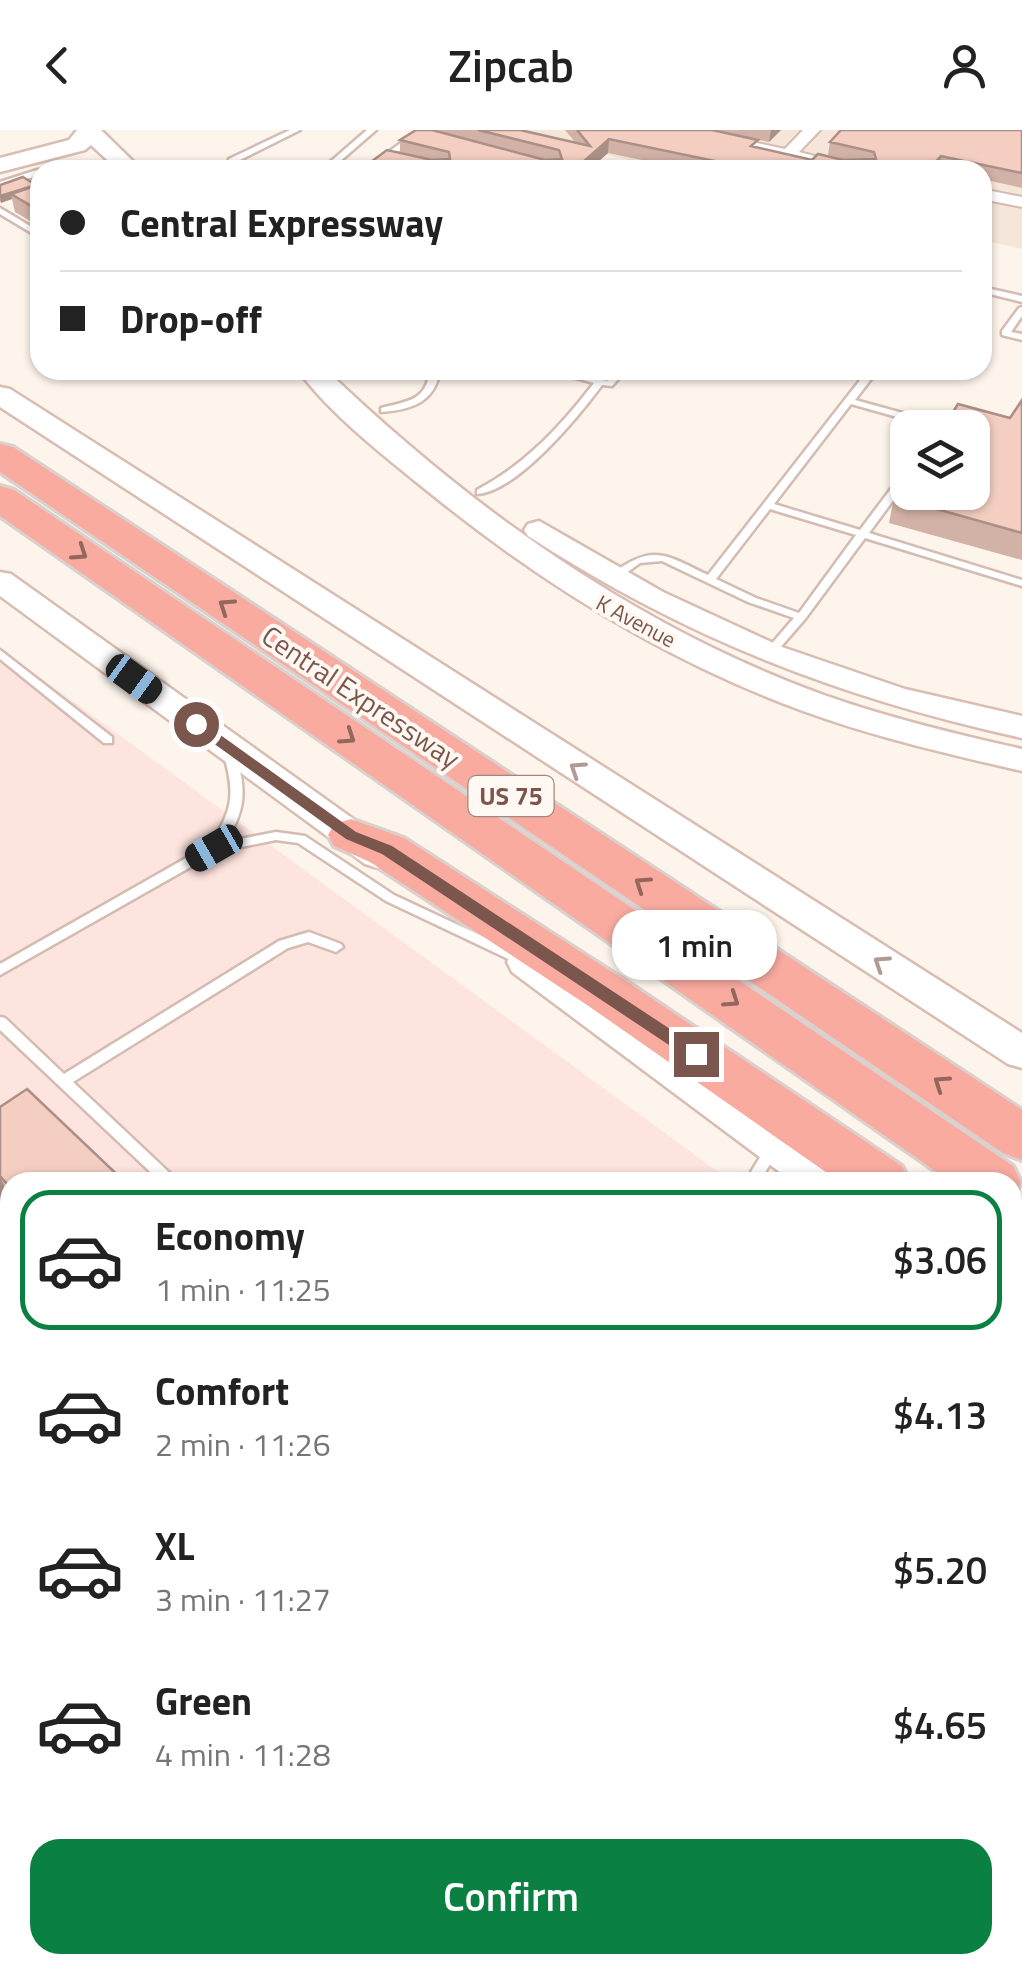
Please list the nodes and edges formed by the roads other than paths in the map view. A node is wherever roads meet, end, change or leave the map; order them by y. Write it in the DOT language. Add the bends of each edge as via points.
graph roads {
  1 [pos="296,130"];
  2 [pos="372,130"];
  3 [pos="676,130"];
  4 [pos="812,130"];
  5 [pos="80,133"];
  6 [pos="421,135"];
  7 [pos="0,150"];
  8 [pos="788,154"];
  9 [pos="386,157"];
  10 [pos="97,160"];
  11 [pos="116,160"];
  12 [pos="234,160"];
  13 [pos="337,160"];
  14 [pos="382,160"];
  15 [pos="400,160"];
  16 [pos="816,160"];
  17 [pos="0,165"];
  18 [pos="30,177"];
  19 [pos="3,186"];
  20 [pos="992,196"];
  21 [pos="1022,202"];
  22 [pos="13,206"];
  23 [pos="30,230"];
  24 [pos="992,292"];
  25 [pos="1022,299"];
  26 [pos="1022,310"];
  27 [pos="1022,337"];
  28 [pos="322,380"];
  29 [pos="352,380"];
  30 [pos="434,380"];
  31 [pos="592,380"];
  32 [pos="612,380"];
  33 [pos="866,380"];
  34 [pos="0,382"];
  35 [pos="600,382"];
  36 [pos="0,395"];
  37 [pos="849,402"];
  38 [pos="384,410"];
  39 [pos="890,413"];
  40 [pos="91,454"];
  41 [pos="0,455"];
  42 [pos="481,492"];
  43 [pos="890,497"];
  44 [pos="0,498"];
  45 [pos="768,505"];
  46 [pos="864,534"];
  47 [pos="614,578"];
  48 [pos="709,580"];
  49 [pos="0,581"];
  50 [pos="1022,583"];
  51 [pos="802,617"];
  52 [pos="0,653"];
  53 [pos="757,666"];
  54 [pos="1022,726"];
  55 [pos="108,740"];
  56 [pos="227,746"];
  57 [pos="1022,760"];
  58 [pos="351,836"];
  59 [pos="214,848"];
  60 [pos="336,947"];
  61 [pos="524,961"];
  62 [pos="0,970"];
  63 [pos="0,1022"];
  64 [pos="1022,1053"];
  65 [pos="63,1082"];
  66 [pos="1022,1138"];
  67 [pos="776,1144"];
  68 [pos="159,1172"];
  69 [pos="758,1172"];
  70 [pos="811,1172"];
  71 [pos="867,1172"];
  72 [pos="979,1172"];
  1 -- 12 [label="lane"];
  2 -- 13 [label="lane"];
  3 -- 8 [label="street"];
  4 -- 8 [label="street"];
  5 -- 7 [label="main road"];
  5 -- 10 [label="main road"];
  5 -- 11 [label="main road"];
  5 -- 17 [label="main road"];
  6 -- 9 [label="lane"];
  8 -- 16 [label="street"];
  9 -- 14 [label="lane"];
  9 -- 15 [label="lane"];
  18 -- 19 [label="lane"];
  20 -- 21 [label="street"];
  22 -- 23 [label="lane" via="0,210"];
  24 -- 25 [label="lane"];
  26 -- 27 [label="lane" via="1005,333"];
  28 -- 53 [label="main road, K Avenue" via="411,465 554,572 631,620"];
  29 -- 38 [label="main road, K Avenue"];
  30 -- 38 [label="lane" via="428,396"];
  31 -- 35 [label="lane"];
  32 -- 35 [label="lane"];
  33 -- 37 [label="lane"];
  34 -- 40 [label="main road"];
  35 -- 42 [label="lane" via="568,424 508,478"];
  36 -- 40 [label="main road, Central Expressway"];
  37 -- 39 [label="lane"];
  37 -- 45 [label="lane"];
  38 -- 42 [label="main road, K Avenue"];
  64 -- 40 [label="main road, Central Expressway, one-way"];
  66 -- 41 [label="highway, Central Expressway / US 75, one-way"];
  42 -- 47 [label="main road, K Avenue"];
  43 -- 46 [label="lane"];
  44 -- 72 [label="highway, Central Expressway / US 75, one-way"];
  45 -- 46 [label="lane"];
  45 -- 48 [label="lane"];
  46 -- 50 [label="lane"];
  46 -- 51 [label="lane"];
  47 -- 48 [label="lane" via="649,556"];
  47 -- 53 [label="main road, K Avenue"];
  48 -- 51 [label="lane"];
  49 -- 56 [label="main road"];
  51 -- 53 [label="lane"];
  52 -- 55 [label="lane"];
  53 -- 54 [label="main road, K Avenue"];
  53 -- 57 [label="main road, K Avenue" via="845,714"];
  56 -- 58 [label="main road"];
  56 -- 59 [label="lane" via="239,806"];
  58 -- 61 [label="main road"];
  58 -- 71 [label="highway" via="387,850"];
  59 -- 61 [label="lane" via="276,836 301,839 390,898"];
  59 -- 62 [label="lane"];
  60 -- 65 [label="lane" via="309,937 284,944"];
  61 -- 67 [label="main road"];
  63 -- 65 [label="lane"];
  65 -- 68 [label="lane"];
  67 -- 69 [label="lane"];
  67 -- 70 [label="main road"];
}
